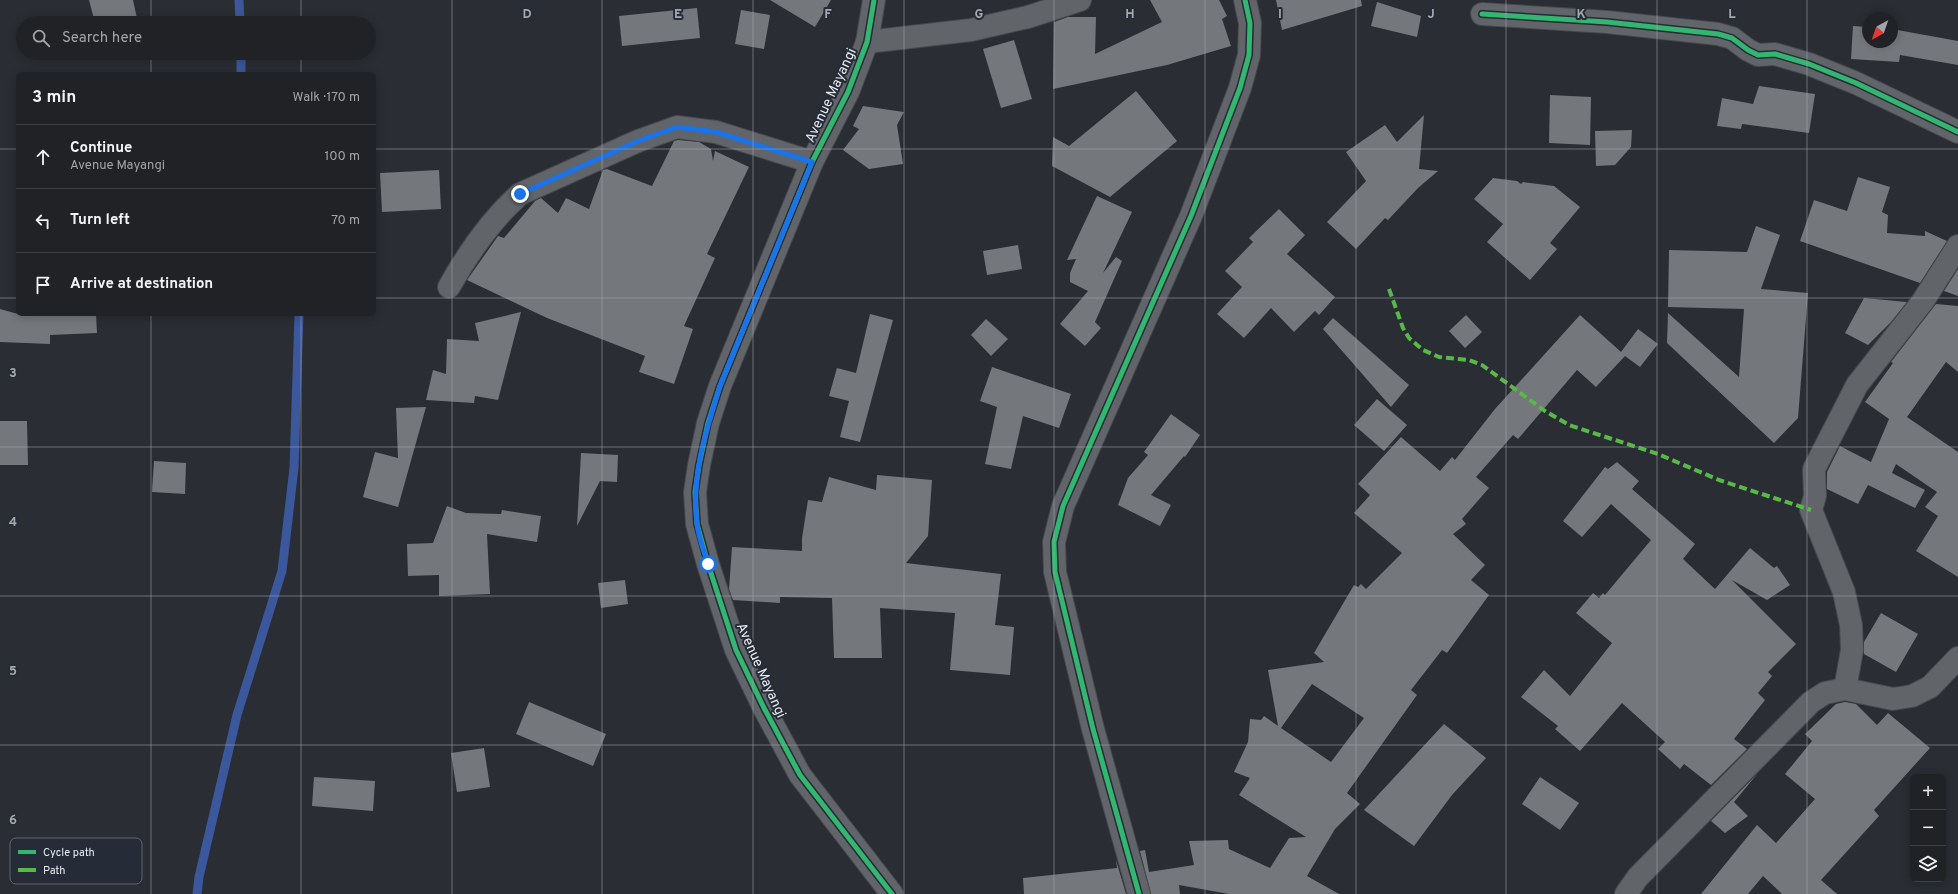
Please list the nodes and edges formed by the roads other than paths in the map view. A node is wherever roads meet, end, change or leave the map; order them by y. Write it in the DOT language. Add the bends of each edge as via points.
graph roads {
  1 [pos="874,0"];
  2 [pos="1080,0"];
  3 [pos="1245,0"];
  4 [pos="1482,14"];
  5 [pos="867,42"];
  6 [pos="1958,132"];
  7 [pos="812,162"];
  8 [pos="1958,246"];
  9 [pos="449,287"];
  10 [pos="1958,658"];
  11 [pos="1845,689"];
  12 [pos="892,894"];
  13 [pos="1139,894"];
  14 [pos="1626,894"];
  1 -- 5 [label="street, Avenue Mayangi"];
  2 -- 5 [label="street" via="1028,17 971,30"];
  3 -- 13 [label="street" via="1250,23 1249,55 1240,88 1191,216 1062,506 1054,542 1055,572 1093,729"];
  4 -- 6 [label="street" via="1607,22 1718,34 1732,38 1758,55 1782,56 1856,83"];
  5 -- 7 [label="street, Avenue Mayangi" via="848,92"];
  7 -- 9 [label="street" via="716,132 677,127 638,141 520,194 471,250"];
  7 -- 12 [label="street, Avenue Mayangi" via="720,386 708,423 698,465 695,492 697,524 736,650 767,714 800,775"];
  8 -- 11 [label="street" via="1923,301 1857,385 1814,469 1815,496 1811,510 1844,592 1851,624 1852,650"];
  10 -- 11 [label="street" via="1930,687 1912,696 1893,699"];
  11 -- 14 [label="street" via="1825,693 1811,702 1638,877"];
}
